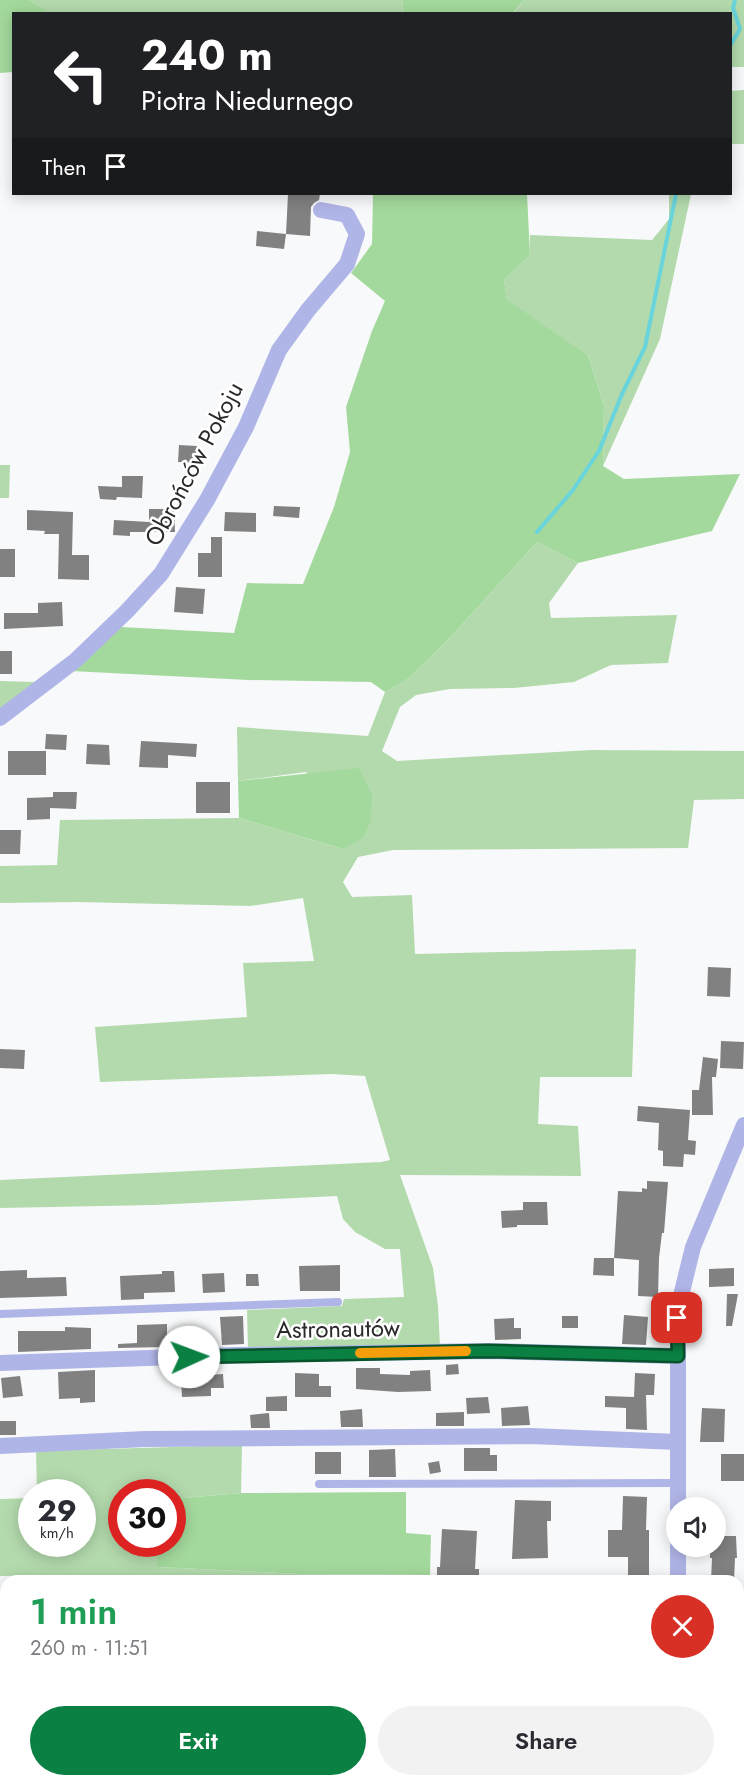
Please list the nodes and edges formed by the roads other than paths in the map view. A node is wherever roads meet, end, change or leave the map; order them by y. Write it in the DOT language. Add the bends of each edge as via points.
graph roads {
  1 [pos="321,210"];
  2 [pos="0,718"];
  3 [pos="744,1125"];
  4 [pos="338,1302"];
  5 [pos="0,1314"];
  6 [pos="678,1356"];
  7 [pos="0,1363"];
  8 [pos="678,1442"];
  9 [pos="0,1446"];
  10 [pos="678,1483"];
  11 [pos="319,1484"];
  12 [pos="678,1497"];
  13 [pos="678,1557"];
  14 [pos="678,1575"];
  1 -- 2 [label="street, Obrońców Pokoju" via="347,215 357,234 347,264 279,350 246,427 168,564 128,611 76,660"];
  3 -- 6 [label="street" via="693,1247 678,1308"];
  4 -- 5 [label="lane"];
  6 -- 7 [label="street, Astronautów" via="469,1351"];
  6 -- 8 [label="street"];
  8 -- 9 [label="street" via="531,1436 144,1439"];
  8 -- 10 [label="street"];
  10 -- 11 [label="lane"];
  10 -- 12 [label="street"];
  13 -- 14 [label="street"];
}
